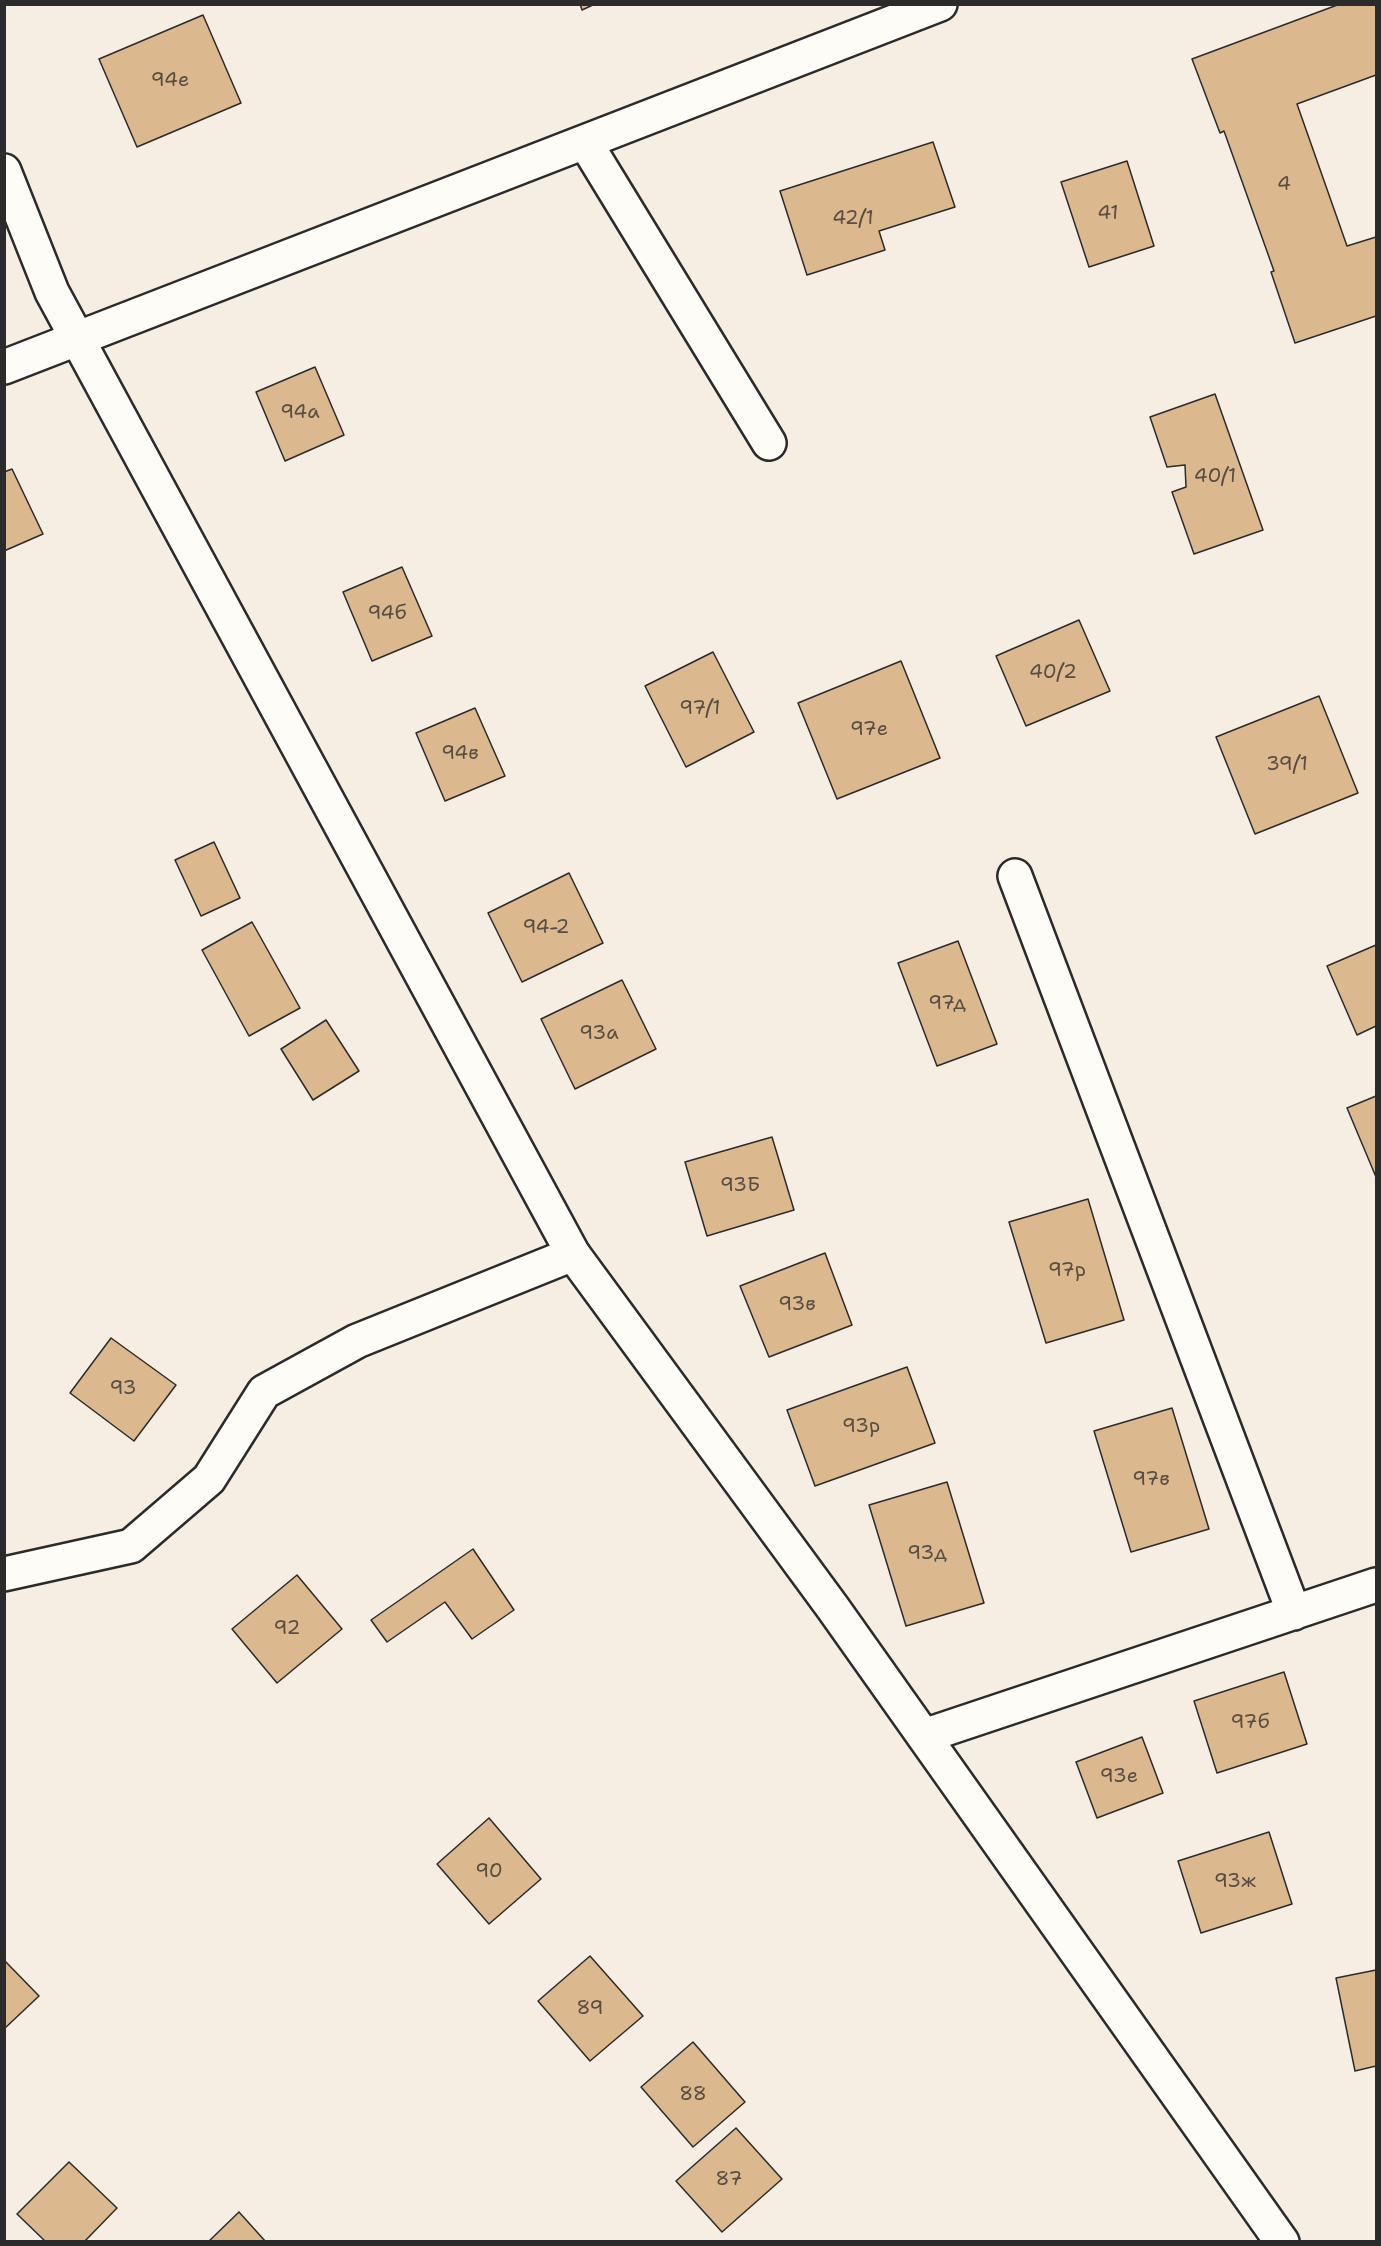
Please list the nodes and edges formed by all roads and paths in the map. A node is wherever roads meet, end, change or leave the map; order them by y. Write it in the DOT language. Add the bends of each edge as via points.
graph roads {
  1 [pos="940,4"];
  2 [pos="585,142"];
  3 [pos="4,171"];
  4 [pos="77,338"];
  5 [pos="4,367"];
  6 [pos="769,443"];
  7 [pos="1015,876"];
  8 [pos="573,1254"];
  9 [pos="4,1574"];
  10 [pos="1377,1585"];
  11 [pos="1294,1613"];
  12 [pos="924,1736"];
  13 [pos="1282,2241"];
  1 -- 2 [label="street"];
  2 -- 4 [label="street"];
  2 -- 6 [label="street"];
  3 -- 4 [label="street" via="52,292"];
  4 -- 5 [label="street"];
  4 -- 8 [label="street"];
  7 -- 11 [label="street"];
  8 -- 9 [label="street" via="357,1341 264,1392 209,1479 131,1546"];
  8 -- 12 [label="street"];
  10 -- 11 [label="street"];
  11 -- 12 [label="street"];
  12 -- 13 [label="street"];
}
